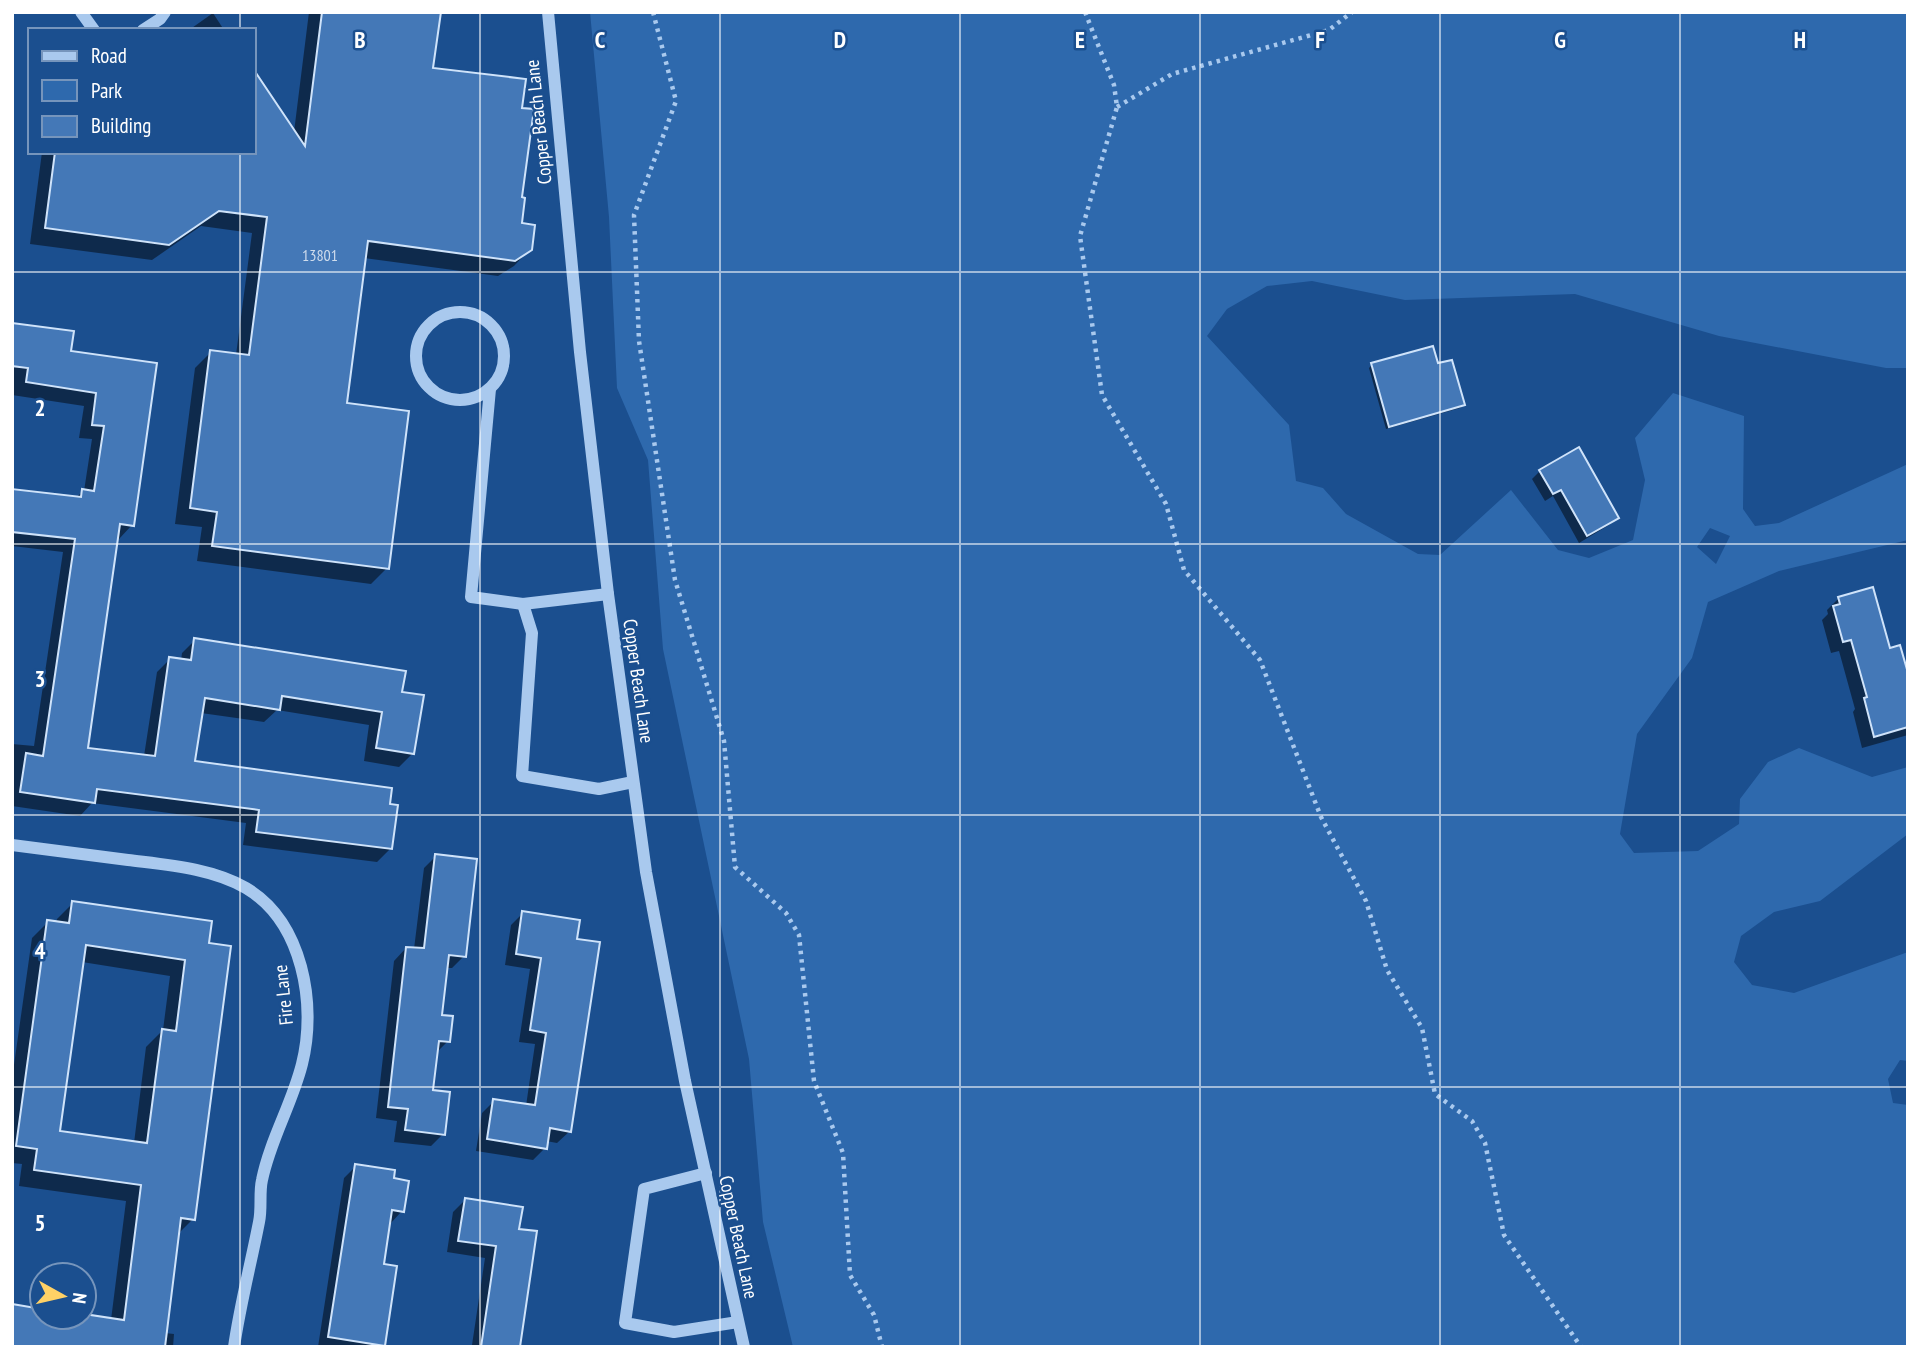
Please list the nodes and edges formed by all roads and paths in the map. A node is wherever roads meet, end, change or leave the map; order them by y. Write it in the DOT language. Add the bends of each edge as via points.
graph roads {
  1 [pos="81,12"];
  2 [pos="165,12"];
  3 [pos="548,12"];
  4 [pos="653,12"];
  5 [pos="1085,12"];
  6 [pos="1352,12"];
  7 [pos="93,28"];
  8 [pos="146,28"];
  9 [pos="1117,107"];
  10 [pos="489,389"];
  11 [pos="608,594"];
  12 [pos="523,604"];
  13 [pos="633,782"];
  14 [pos="12,845"];
  15 [pos="706,1173"];
  16 [pos="738,1322"];
  17 [pos="234,1347"];
  18 [pos="744,1347"];
  19 [pos="882,1347"];
  20 [pos="1581,1347"];
  1 -- 7 [label="street"];
  2 -- 8 [label="street"];
  3 -- 11 [label="street, Copper Beach Lane"];
  4 -- 19 [label="path" via="676,101 634,215 639,341 675,580 723,741 735,867 786,913 799,935 814,1081 844,1153 850,1275 874,1315"];
  5 -- 9 [label="path" via="1114,85"];
  6 -- 9 [label="path" via="1329,30 1172,74"];
  9 -- 20 [label="path" via="1080,236 1102,395 1166,504 1184,570 1260,660 1321,817 1366,901 1387,970 1422,1028 1435,1094 1472,1121 1485,1143 1504,1235"];
  10 -- 10 [label="street" via="498,378 504,350 491,325 480,316 453,312 428,326 416,352 418,367 434,391 462,400"];
  10 -- 12 [label="street" via="471,597"];
  11 -- 12 [label="street"];
  11 -- 13 [label="street, Copper Beach Lane"];
  12 -- 13 [label="street" via="532,633 522,776 599,789"];
  13 -- 15 [label="street, Copper Beach Lane" via="685,1081"];
  14 -- 17 [label="street, Fire Lane" via="180,866 220,876 247,889 269,908 298,954 307,1008 302,1062 262,1181 260,1218"];
  15 -- 16 [label="street, Copper Beach Lane"];
  15 -- 16 [label="street" via="644,1189 625,1324 674,1332"];
  16 -- 18 [label="street, Copper Beach Lane"];
}
